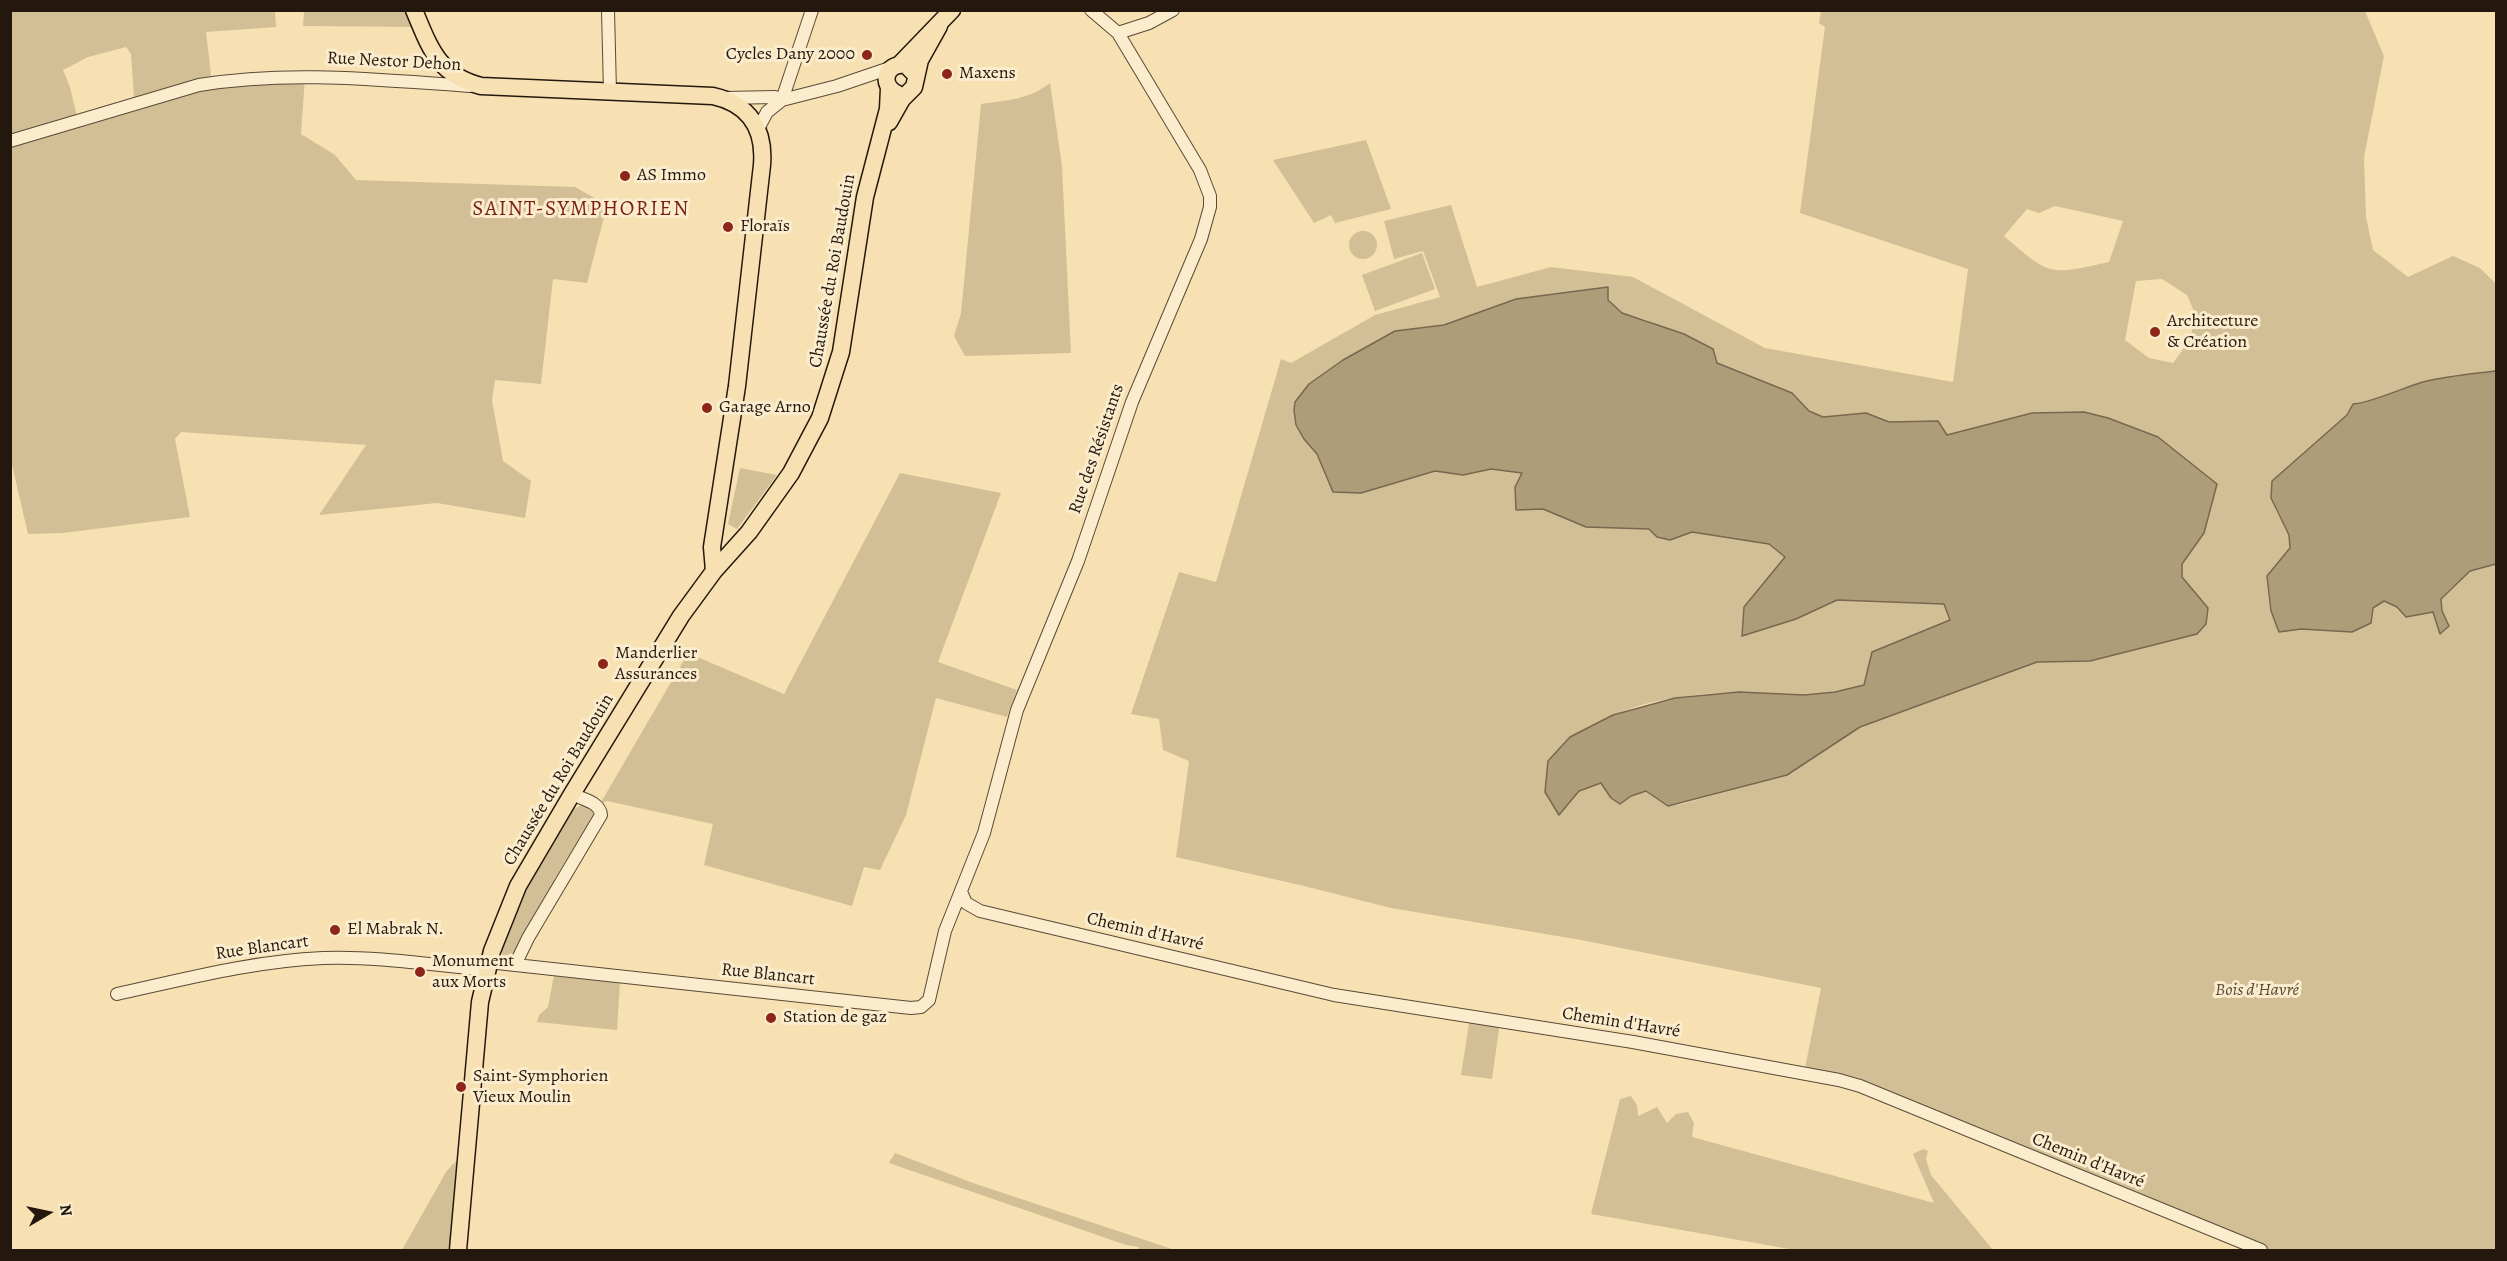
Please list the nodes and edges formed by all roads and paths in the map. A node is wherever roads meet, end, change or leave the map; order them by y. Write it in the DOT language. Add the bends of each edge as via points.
graph roads {
  1 [pos="414,10"];
  2 [pos="608,10"];
  3 [pos="812,10"];
  4 [pos="952,10"];
  5 [pos="1091,10"];
  6 [pos="1173,10"];
  7 [pos="939,26"];
  8 [pos="1118,33"];
  9 [pos="896,66"];
  10 [pos="863,77"];
  11 [pos="913,83"];
  12 [pos="481,86"];
  13 [pos="888,87"];
  14 [pos="610,92"];
  15 [pos="722,99"];
  16 [pos="782,100"];
  17 [pos="758,129"];
  18 [pos="882,136"];
  19 [pos="10,141"];
  20 [pos="714,571"];
  21 [pos="572,794"];
  22 [pos="961,892"];
  23 [pos="514,965"];
  24 [pos="487,966"];
  25 [pos="117,994"];
  26 [pos="458,1251"];
  27 [pos="2261,1251"];
  1 -- 12 [label="main road" via="439,62 456,78"];
  2 -- 14 [label="street"];
  3 -- 16 [label="street"];
  4 -- 7 [label="main road, Chaussée du Roi Baudouin"];
  5 -- 8 [label="street, Rue des Résistants"];
  6 -- 8 [label="street"];
  7 -- 9 [label="main road, Chaussée du Roi Baudouin"];
  7 -- 11 [label="main road, Chaussée du Roi Baudouin" via="920,60"];
  8 -- 22 [label="street, Rue des Résistants" via="1200,170 1210,207 1201,239 1132,402 1078,561 1017,710 993,804"];
  9 -- 10 [label="street, Rue Nestor Dehon"];
  9 -- 11 [label="main road" via="909,66"];
  9 -- 13 [label="main road" via="887,75"];
  10 -- 13 [label="street"];
  10 -- 16 [label="street, Rue Nestor Dehon"];
  11 -- 13 [label="main road" via="899,94"];
  11 -- 18 [label="main road, Chaussée du Roi Baudouin"];
  12 -- 14 [label="main road, Rue Nestor Dehon"];
  12 -- 19 [label="street, Rue Nestor Dehon" via="305,77 231,80 199,85"];
  13 -- 18 [label="main road, Chaussée du Roi Baudouin"];
  14 -- 15 [label="main road, Rue Nestor Dehon"];
  15 -- 16 [label="street, Rue Nestor Dehon"];
  15 -- 17 [label="main road" via="743,109"];
  16 -- 17 [label="street" via="767,112"];
  17 -- 20 [label="main road" via="763,159 737,386 712,548"];
  18 -- 20 [label="main road, Chaussée du Roi Baudouin" via="865,197 841,352 820,418 786,482"];
  20 -- 21 [label="main road, Chaussée du Roi Baudouin" via="681,616"];
  21 -- 23 [label="street" via="596,806 601,815"];
  21 -- 24 [label="main road, Chaussée du Roi Baudouin" via="518,886"];
  22 -- 23 [label="street, Rue Blancart" via="945,931 931,995 926,1003 911,1008"];
  22 -- 27 [label="street, Chemin d'Havré" via="966,903 980,911 1334,995 1633,1042 1839,1080"];
  23 -- 24 [label="street, Rue Blancart"];
  24 -- 25 [label="street, Rue Blancart" via="310,959 233,968"];
  24 -- 26 [label="main road, Chaussée du Roi Baudouin" via="480,1002"];
}
